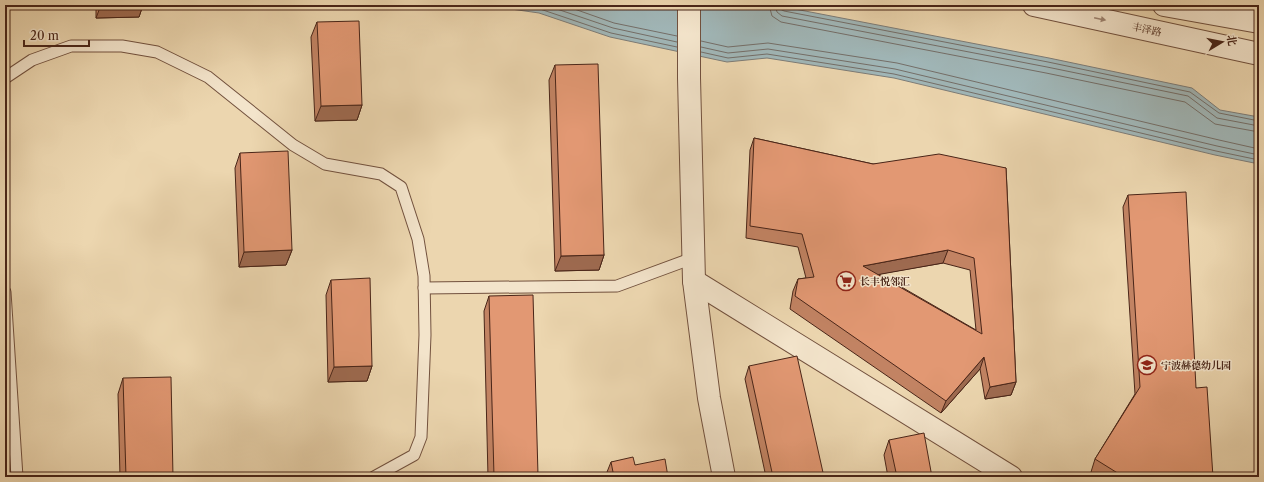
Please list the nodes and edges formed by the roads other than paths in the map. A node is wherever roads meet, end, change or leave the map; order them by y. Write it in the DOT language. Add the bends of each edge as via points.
graph roads {
  1 [pos="689,5"];
  2 [pos="1034,5"];
  3 [pos="1164,5"];
  4 [pos="1259,22"];
  5 [pos="1259,54"];
  6 [pos="5,78"];
  7 [pos="693,258"];
  8 [pos="694,281"];
  9 [pos="424,288"];
  10 [pos="5,292"];
  11 [pos="17,477"];
  12 [pos="374,477"];
  13 [pos="724,477"];
  14 [pos="1011,477"];
  1 -- 7 [label="street"];
  2 -- 5 [label="street, 丰泽路, one-way"];
  3 -- 4 [label="street"];
  6 -- 9 [label="lane" via="32,60 71,46 122,46 157,52 208,77 293,145 325,164 381,174 401,187 418,239"];
  7 -- 8 [label="street"];
  7 -- 9 [label="lane" via="616,286"];
  8 -- 13 [label="street" via="708,398"];
  8 -- 14 [label="street"];
  9 -- 12 [label="lane" via="421,437 414,455"];
  10 -- 11 [label="lane"];
}
